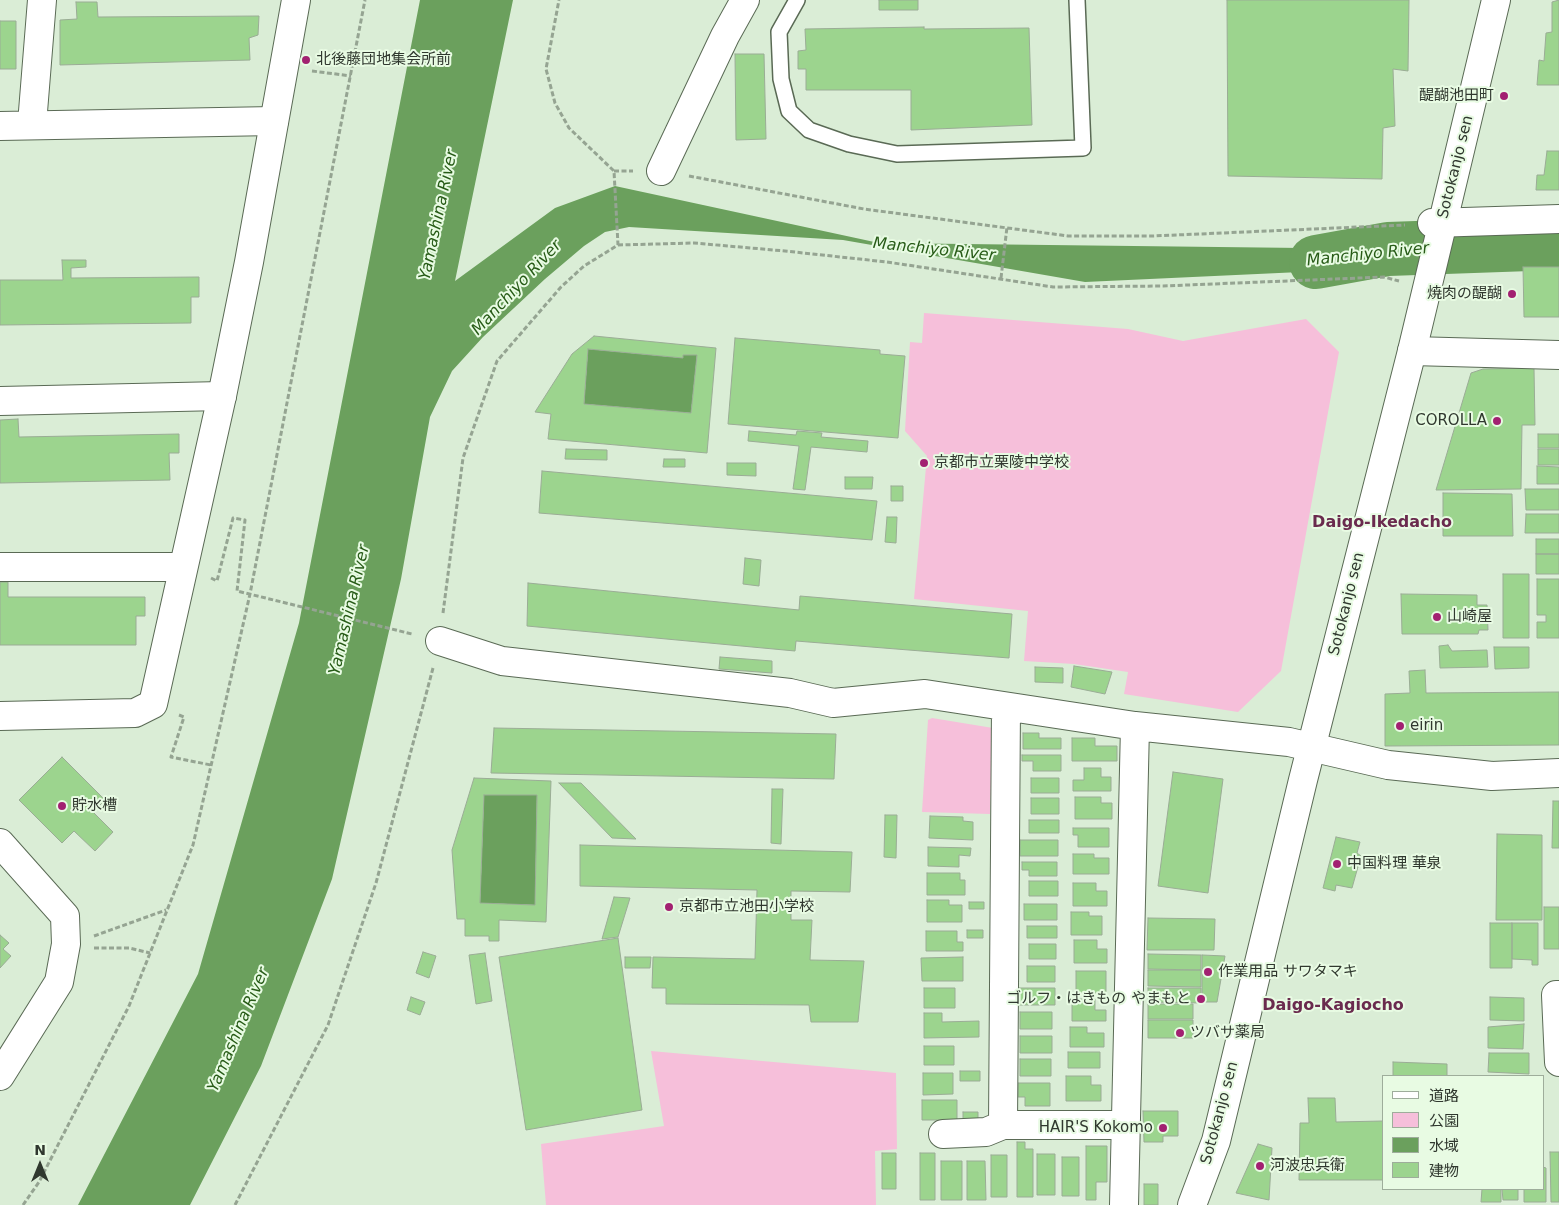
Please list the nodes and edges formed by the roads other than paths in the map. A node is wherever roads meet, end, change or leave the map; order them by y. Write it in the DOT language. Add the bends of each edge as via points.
graph roads {
  1 [pos="42,0"];
  2 [pos="296,0"];
  3 [pos="746,0"];
  4 [pos="797,0"];
  5 [pos="1077,0"];
  6 [pos="1496,0"];
  7 [pos="274,121"];
  8 [pos="32,124"];
  9 [pos="0,126"];
  10 [pos="661,171"];
  11 [pos="1559,218"];
  12 [pos="1438,224"];
  13 [pos="1412,350"];
  14 [pos="1559,355"];
  15 [pos="222,396"];
  16 [pos="0,401"];
  17 [pos="0,567"];
  18 [pos="182,567"];
  19 [pos="428,638"];
  20 [pos="1006,706"];
  21 [pos="0,716"];
  22 [pos="1135,726"];
  23 [pos="1310,749"];
  24 [pos="1559,773"];
  25 [pos="0,843"];
  26 [pos="1559,995"];
  27 [pos="1559,1062"];
  28 [pos="0,1076"];
  29 [pos="1003,1125"];
  30 [pos="1126,1125"];
  31 [pos="943,1134"];
  32 [pos="1124,1205"];
  33 [pos="1192,1205"];
  1 -- 8 [label="street"];
  2 -- 7 [label="street"];
  3 -- 10 [label="street" via="725,36"];
  4 -- 5 [label="lane" via="779,32 781,79 790,111 809,130 849,144 897,154 1083,148"];
  6 -- 12 [label="street, Sotokanjo sen"];
  7 -- 8 [label="street"];
  7 -- 15 [label="street"];
  8 -- 9 [label="street"];
  11 -- 12 [label="street"];
  12 -- 13 [label="street, Sotokanjo sen"];
  13 -- 14 [label="street"];
  13 -- 23 [label="street, Sotokanjo sen"];
  15 -- 16 [label="street"];
  15 -- 18 [label="street"];
  17 -- 18 [label="street"];
  18 -- 21 [label="street" via="152,704 135,713"];
  19 -- 20 [label="street" via="502,661 790,693 833,703 925,694"];
  20 -- 22 [label="street"];
  20 -- 29 [label="street"];
  22 -- 23 [label="street" via="1290,742"];
  22 -- 30 [label="street"];
  23 -- 24 [label="street" via="1388,765 1492,776"];
  23 -- 33 [label="street, Sotokanjo sen" via="1216,1140"];
  25 -- 28 [label="street" via="65,916 77,946 59,982"];
  26 -- 27 [label="street" via="1556,995"];
  29 -- 30 [label="street"];
  29 -- 31 [label="street" via="986,1132"];
  30 -- 32 [label="street"];
}
